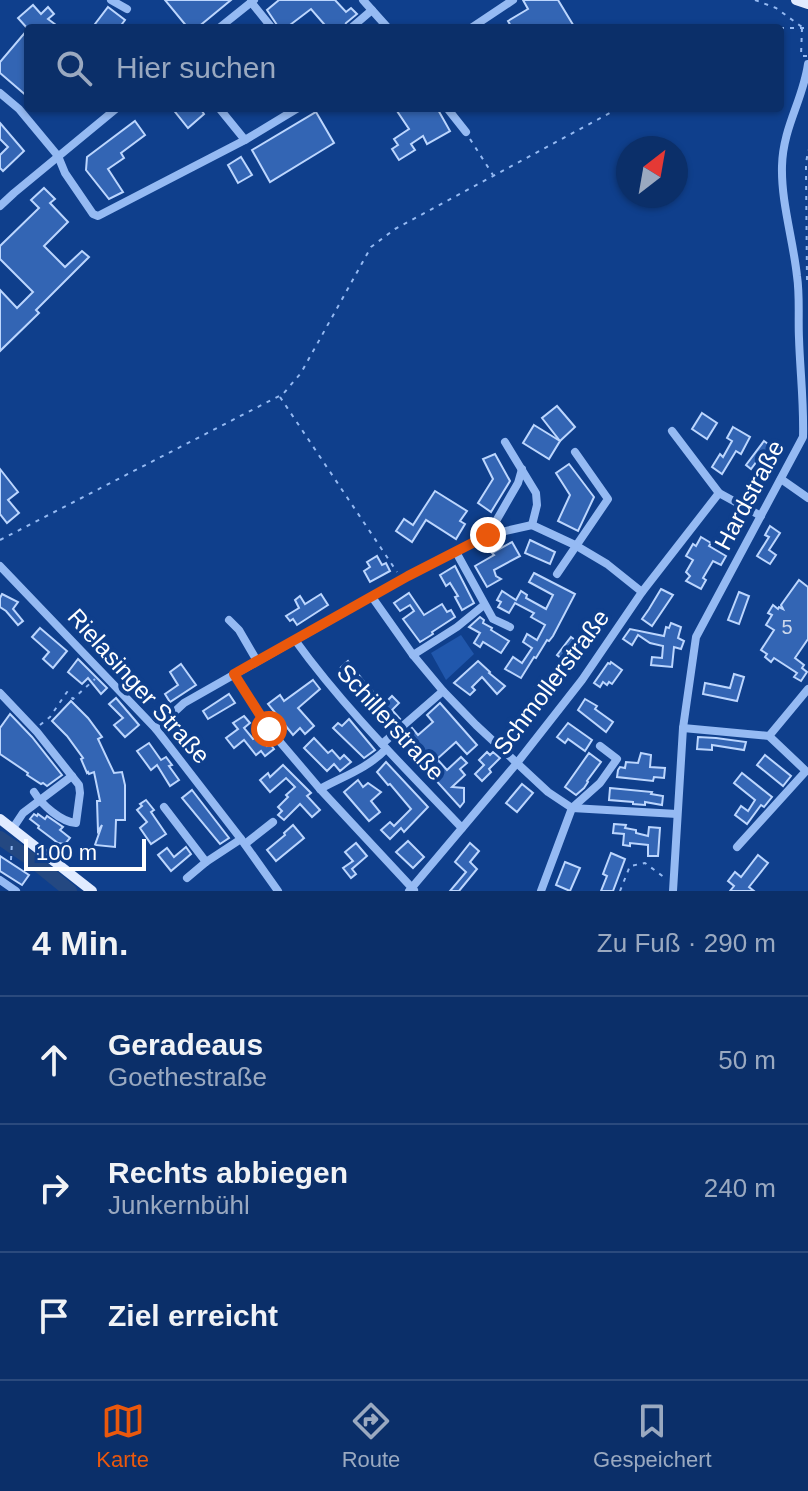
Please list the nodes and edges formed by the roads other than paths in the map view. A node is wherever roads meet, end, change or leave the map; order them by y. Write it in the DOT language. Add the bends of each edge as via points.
graph roads {
  1 [pos="111,0"];
  2 [pos="363,0"];
  3 [pos="513,0"];
  4 [pos="796,0"];
  5 [pos="252,1"];
  6 [pos="808,4"];
  7 [pos="127,9"];
  8 [pos="372,10"];
  9 [pos="224,24"];
  10 [pos="269,24"];
  11 [pos="356,24"];
  12 [pos="384,24"];
  13 [pos="477,24"];
  14 [pos="808,64"];
  15 [pos="0,93"];
  16 [pos="112,112"];
  17 [pos="222,112"];
  18 [pos="291,112"];
  19 [pos="450,112"];
  20 [pos="466,132"];
  21 [pos="245,140"];
  22 [pos="58,156"];
  23 [pos="0,206"];
  24 [pos="672,431"];
  25 [pos="505,442"];
  26 [pos="575,452"];
  27 [pos="522,469"];
  28 [pos="781,479"];
  29 [pos="719,493"];
  30 [pos="808,498"];
  31 [pos="761,516"];
  32 [pos="532,525"];
  33 [pos="488,535"];
  34 [pos="575,545"];
  35 [pos="456,552"];
  36 [pos="0,566"];
  37 [pos="557,574"];
  38 [pos="642,592"];
  39 [pos="372,597"];
  40 [pos="484,605"];
  41 [pos="229,620"];
  42 [pos="510,627"];
  43 [pos="295,640"];
  44 [pos="413,655"];
  45 [pos="257,661"];
  46 [pos="234,674"];
  47 [pos="808,689"];
  48 [pos="443,691"];
  49 [pos="0,693"];
  50 [pos="683,728"];
  51 [pos="156,729"];
  52 [pos="769,736"];
  53 [pos="384,746"];
  54 [pos="600,746"];
  55 [pos="517,763"];
  56 [pos="807,772"];
  57 [pos="72,776"];
  58 [pos="320,789"];
  59 [pos="34,792"];
  60 [pos="39,800"];
  61 [pos="164,807"];
  62 [pos="572,808"];
  63 [pos="677,814"];
  64 [pos="0,819"];
  65 [pos="273,822"];
  66 [pos="13,828"];
  67 [pos="462,828"];
  68 [pos="243,842"];
  69 [pos="737,847"];
  70 [pos="206,862"];
  71 [pos="187,878"];
  72 [pos="0,880"];
  73 [pos="674,887"];
  74 [pos="276,890"];
  75 [pos="412,890"];
  76 [pos="16,891"];
  77 [pos="92,891"];
  78 [pos="541,891"];
  1 -- 7 [label="street"];
  2 -- 8 [label="street"];
  3 -- 13 [label="street"];
  4 -- 6 [label="main road"];
  5 -- 9 [label="street"];
  5 -- 10 [label="street"];
  8 -- 11 [label="street"];
  8 -- 12 [label="street"];
  14 -- 28 [label="street, Hardstraße" via="783,147 784,193 799,288 803,437"];
  15 -- 22 [label="street"];
  16 -- 22 [label="street"];
  17 -- 21 [label="street"];
  18 -- 21 [label="street"];
  19 -- 20 [label="street"];
  21 -- 22 [label="street" via="98,216"];
  22 -- 23 [label="street"];
  24 -- 29 [label="street"];
  25 -- 27 [label="street"];
  26 -- 34 [label="street" via="608,499"];
  27 -- 32 [label="street" via="536,493"];
  27 -- 33 [label="street"];
  28 -- 30 [label="street"];
  28 -- 31 [label="street, Hardstraße"];
  29 -- 31 [label="street"];
  29 -- 38 [label="street, Schmollerstraße"];
  31 -- 50 [label="street, Hardstraße" via="696,637"];
  32 -- 33 [label="street"];
  32 -- 34 [label="street"];
  33 -- 35 [label="street"];
  34 -- 37 [label="street"];
  34 -- 38 [label="street"];
  35 -- 39 [label="street"];
  35 -- 40 [label="street"];
  36 -- 51 [label="street, Rielasinger Straße"];
  38 -- 55 [label="street, Schmollerstraße"];
  39 -- 43 [label="street"];
  39 -- 44 [label="street"];
  40 -- 42 [label="street" via="493,619"];
  40 -- 44 [label="street"];
  41 -- 45 [label="street"];
  43 -- 45 [label="street"];
  43 -- 53 [label="street, Schillerstraße"];
  44 -- 48 [label="street"];
  45 -- 46 [label="street"];
  46 -- 51 [label="street" via="184,703"];
  46 -- 58 [label="street" via="269,729"];
  47 -- 52 [label="street"];
  48 -- 53 [label="street"];
  48 -- 55 [label="street"];
  49 -- 57 [label="street"];
  50 -- 52 [label="street"];
  50 -- 63 [label="street, Hardstraße"];
  51 -- 68 [label="street, Rielasinger Straße"];
  52 -- 56 [label="street"];
  53 -- 58 [label="street" via="377,759"];
  53 -- 67 [label="street, Schillerstraße"];
  54 -- 62 [label="street" via="619,757"];
  55 -- 62 [label="street"];
  55 -- 67 [label="street, Schmollerstraße"];
  56 -- 69 [label="street"];
  57 -- 60 [label="street"];
  57 -- 60 [label="street" via="80,793 76,823"];
  58 -- 75 [label="street"];
  59 -- 60 [label="street"];
  60 -- 66 [label="street"];
  61 -- 70 [label="street"];
  62 -- 63 [label="street"];
  62 -- 78 [label="street"];
  63 -- 73 [label="street, Hardstraße"];
  64 -- 66 [label="main road"];
  65 -- 68 [label="street"];
  66 -- 77 [label="main road"];
  67 -- 75 [label="street, Schmollerstraße"];
  68 -- 70 [label="street"];
  68 -- 74 [label="street, Rielasinger Straße"];
  70 -- 71 [label="street"];
  72 -- 76 [label="street"];
}
